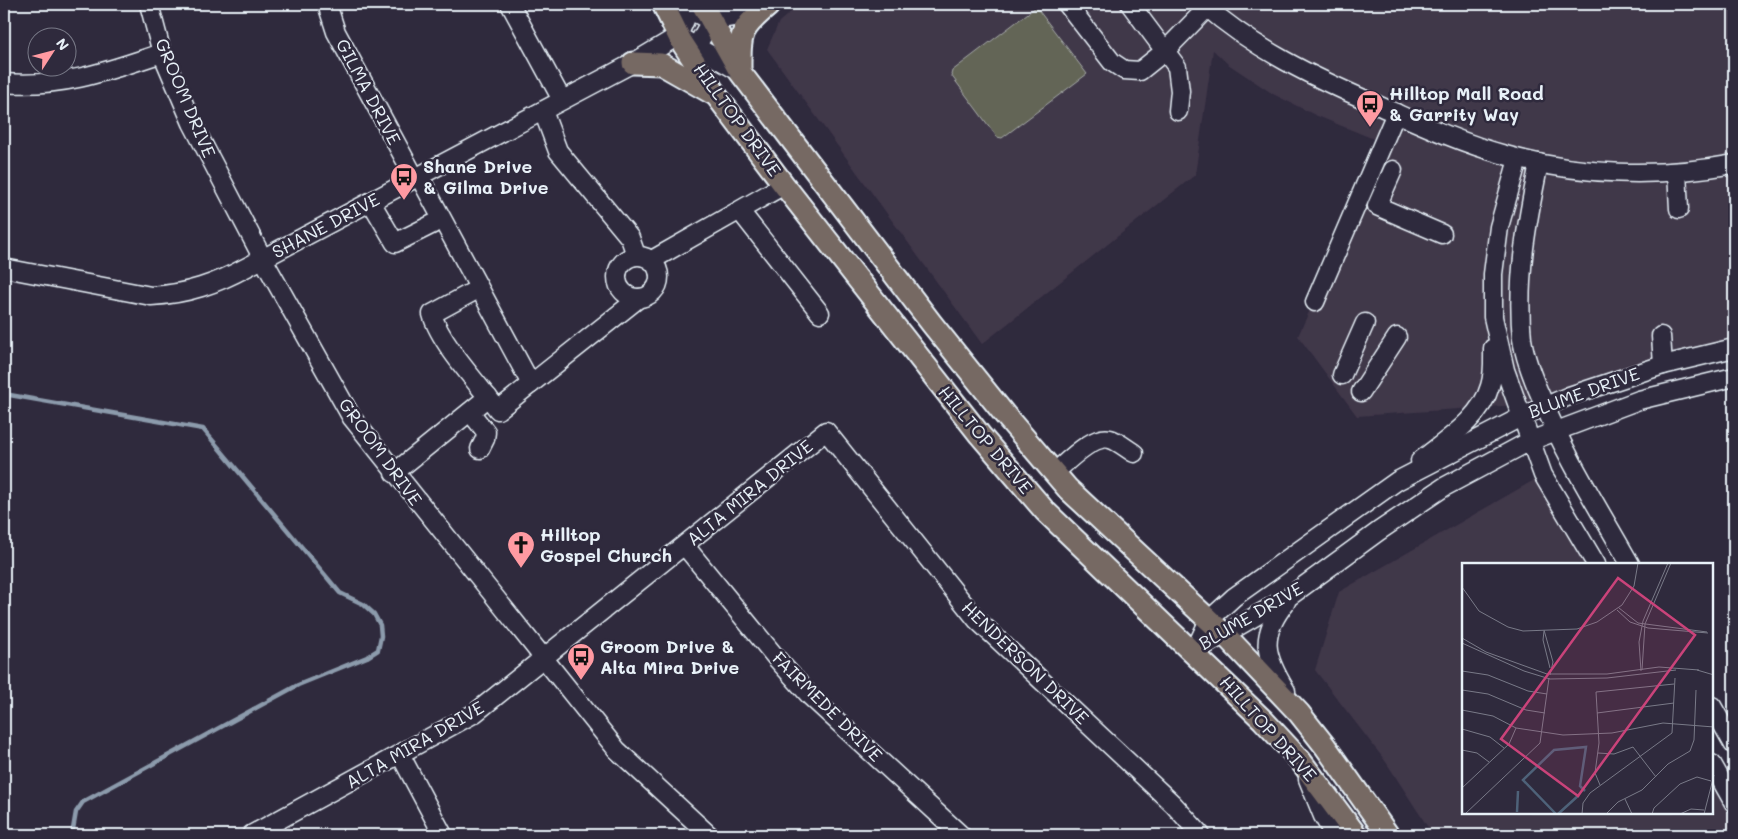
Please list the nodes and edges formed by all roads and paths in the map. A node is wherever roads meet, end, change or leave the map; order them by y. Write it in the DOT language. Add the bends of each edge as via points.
graph roads {
  1 [pos="149,4"];
  2 [pos="328,4"];
  3 [pos="510,4"];
  4 [pos="663,4"];
  5 [pos="730,4"];
  6 [pos="1067,4"];
  7 [pos="1130,4"];
  8 [pos="770,5"];
  9 [pos="1205,6"];
  10 [pos="694,8"];
  11 [pos="678,36"];
  12 [pos="694,51"];
  13 [pos="1166,51"];
  14 [pos="162,52"];
  15 [pos="633,63"];
  16 [pos="740,72"];
  17 [pos="4,83"];
  18 [pos="716,95"];
  19 [pos="562,100"];
  20 [pos="542,111"];
  21 [pos="1178,111"];
  22 [pos="1396,113"];
  23 [pos="1518,158"];
  24 [pos="1539,163"];
  25 [pos="1734,164"];
  26 [pos="1393,170"];
  27 [pos="1676,172"];
  28 [pos="417,177"];
  29 [pos="784,186"];
  30 [pos="372,202"];
  31 [pos="1679,209"];
  32 [pos="740,211"];
  33 [pos="433,224"];
  34 [pos="1442,234"];
  35 [pos="644,258"];
  36 [pos="263,259"];
  37 [pos="4,268"];
  38 [pos="478,289"];
  39 [pos="639,298"];
  40 [pos="1315,302"];
  41 [pos="820,313"];
  42 [pos="1493,317"];
  43 [pos="1365,323"];
  44 [pos="1661,336"];
  45 [pos="1397,337"];
  46 [pos="1734,348"];
  47 [pos="1663,365"];
  48 [pos="1342,374"];
  49 [pos="1734,376"];
  50 [pos="531,384"];
  51 [pos="1361,392"];
  52 [pos="478,405"];
  53 [pos="1544,406"];
  54 [pos="1521,417"];
  55 [pos="1554,430"];
  56 [pos="826,431"];
  57 [pos="1530,441"];
  58 [pos="480,449"];
  59 [pos="1134,453"];
  60 [pos="394,473"];
  61 [pos="1054,473"];
  62 [pos="1397,480"];
  63 [pos="685,546"];
  64 [pos="1595,563"];
  65 [pos="1629,563"];
  66 [pos="1290,596"];
  67 [pos="1209,620"];
  68 [pos="1225,635"];
  69 [pos="1194,652"];
  70 [pos="543,659"];
  71 [pos="1713,708"];
  72 [pos="1299,713"];
  73 [pos="1734,745"];
  74 [pos="400,756"];
  75 [pos="1300,760"];
  76 [pos="1713,766"];
  77 [pos="1734,803"];
  78 [pos="251,835"];
  79 [pos="443,835"];
  80 [pos="710,835"];
  81 [pos="961,835"];
  82 [pos="1201,835"];
  83 [pos="1334,835"];
  84 [pos="1356,835"];
  85 [pos="1388,835"];
  1 -- 14 [label="street, GROOM DRIVE"];
  2 -- 28 [label="street, GILMA DRIVE" via="336,32"];
  3 -- 19 [label="street"];
  4 -- 11 [label="main road, HILLTOP DRIVE"];
  5 -- 10 [label="street"];
  6 -- 13 [label="street" via="1112,62 1124,70 1140,71"];
  7 -- 13 [label="street"];
  8 -- 10 [label="street" via="745,15"];
  8 -- 16 [label="main road" via="743,31"];
  9 -- 13 [label="street"];
  9 -- 22 [label="street" via="1283,62"];
  10 -- 11 [label="street"];
  10 -- 12 [label="street"];
  10 -- 16 [label="main road, HILLTOP DRIVE"];
  11 -- 12 [label="main road, HILLTOP DRIVE"];
  11 -- 15 [label="street, SHANE DRIVE"];
  12 -- 16 [label="street"];
  12 -- 18 [label="main road, HILLTOP DRIVE"];
  13 -- 21 [label="street" via="1177,67"];
  14 -- 17 [label="street" via="87,77 47,83"];
  14 -- 36 [label="street, GROOM DRIVE" via="192,123"];
  15 -- 18 [label="main road" via="661,64"];
  15 -- 19 [label="street, SHANE DRIVE"];
  16 -- 61 [label="main road, HILLTOP DRIVE" via="932,324"];
  18 -- 29 [label="main road, HILLTOP DRIVE"];
  19 -- 20 [label="street, SHANE DRIVE"];
  20 -- 28 [label="street, SHANE DRIVE"];
  20 -- 35 [label="street" via="558,151"];
  22 -- 23 [label="street" via="1470,144"];
  22 -- 40 [label="street"];
  23 -- 24 [label="street"];
  23 -- 42 [label="street" via="1499,227 1493,274"];
  24 -- 27 [label="street" via="1608,172"];
  24 -- 53 [label="street" via="1524,234 1520,302 1523,341"];
  25 -- 27 [label="street"];
  26 -- 34 [label="street" via="1377,206"];
  27 -- 31 [label="street"];
  28 -- 30 [label="street, SHANE DRIVE"];
  28 -- 38 [label="street, GILMA DRIVE"];
  29 -- 32 [label="street"];
  29 -- 69 [label="main road, HILLTOP DRIVE" via="968,421 1045,510"];
  30 -- 33 [label="street" via="395,243"];
  30 -- 36 [label="street, SHANE DRIVE"];
  32 -- 35 [label="street"];
  32 -- 41 [label="street"];
  35 -- 39 [label="street" via="657,267 658,283 647,296"];
  35 -- 39 [label="street" via="622,263 616,278 624,293"];
  36 -- 37 [label="street, SHANE DRIVE" via="200,289 151,296"];
  36 -- 60 [label="street, GROOM DRIVE" via="352,418"];
  38 -- 50 [label="street, GILMA DRIVE"];
  38 -- 52 [label="street" via="432,314"];
  39 -- 50 [label="street"];
  42 -- 54 [label="street" via="1505,370"];
  42 -- 62 [label="street" via="1491,385 1485,400 1474,416"];
  43 -- 48 [label="street"];
  44 -- 47 [label="street"];
  45 -- 51 [label="street"];
  46 -- 47 [label="street, BLUME DRIVE"];
  47 -- 53 [label="street, BLUME DRIVE"];
  49 -- 55 [label="street, BLUME DRIVE" via="1639,400"];
  50 -- 52 [label="street" via="498,410"];
  52 -- 58 [label="street" via="486,432"];
  52 -- 60 [label="street"];
  53 -- 54 [label="street, BLUME DRIVE"];
  53 -- 55 [label="street"];
  54 -- 57 [label="street"];
  54 -- 62 [label="street, BLUME DRIVE"];
  55 -- 57 [label="street, BLUME DRIVE"];
  55 -- 65 [label="street"];
  56 -- 63 [label="street, ALTA MIRA DRIVE"];
  56 -- 82 [label="street, HENDERSON DRIVE" via="977,620 1173,804"];
  57 -- 64 [label="street" via="1543,475"];
  57 -- 66 [label="street, BLUME DRIVE" via="1444,487"];
  59 -- 61 [label="street" via="1110,439 1100,439 1085,446"];
  60 -- 70 [label="street, GROOM DRIVE"];
  61 -- 67 [label="main road, HILLTOP DRIVE" via="1107,527"];
  62 -- 67 [label="street, BLUME DRIVE" via="1234,597"];
  63 -- 70 [label="street, ALTA MIRA DRIVE"];
  63 -- 81 [label="street, FAIRMEDE DRIVE" via="811,697"];
  66 -- 68 [label="street, BLUME DRIVE"];
  66 -- 72 [label="street" via="1270,626 1267,655"];
  67 -- 68 [label="main road, HILLTOP DRIVE"];
  67 -- 69 [label="street, BLUME DRIVE"];
  68 -- 69 [label="street, BLUME DRIVE"];
  68 -- 72 [label="main road, HILLTOP DRIVE"];
  69 -- 75 [label="main road, HILLTOP DRIVE"];
  70 -- 74 [label="street, ALTA MIRA DRIVE" via="475,713"];
  70 -- 80 [label="street, GROOM DRIVE" via="617,750"];
  71 -- 73 [label="street"];
  72 -- 85 [label="main road, HILLTOP DRIVE"];
  74 -- 78 [label="street, ALTA MIRA DRIVE"];
  74 -- 79 [label="street"];
  75 -- 83 [label="street"];
  75 -- 84 [label="main road, HILLTOP DRIVE"];
  76 -- 77 [label="street"];
}
